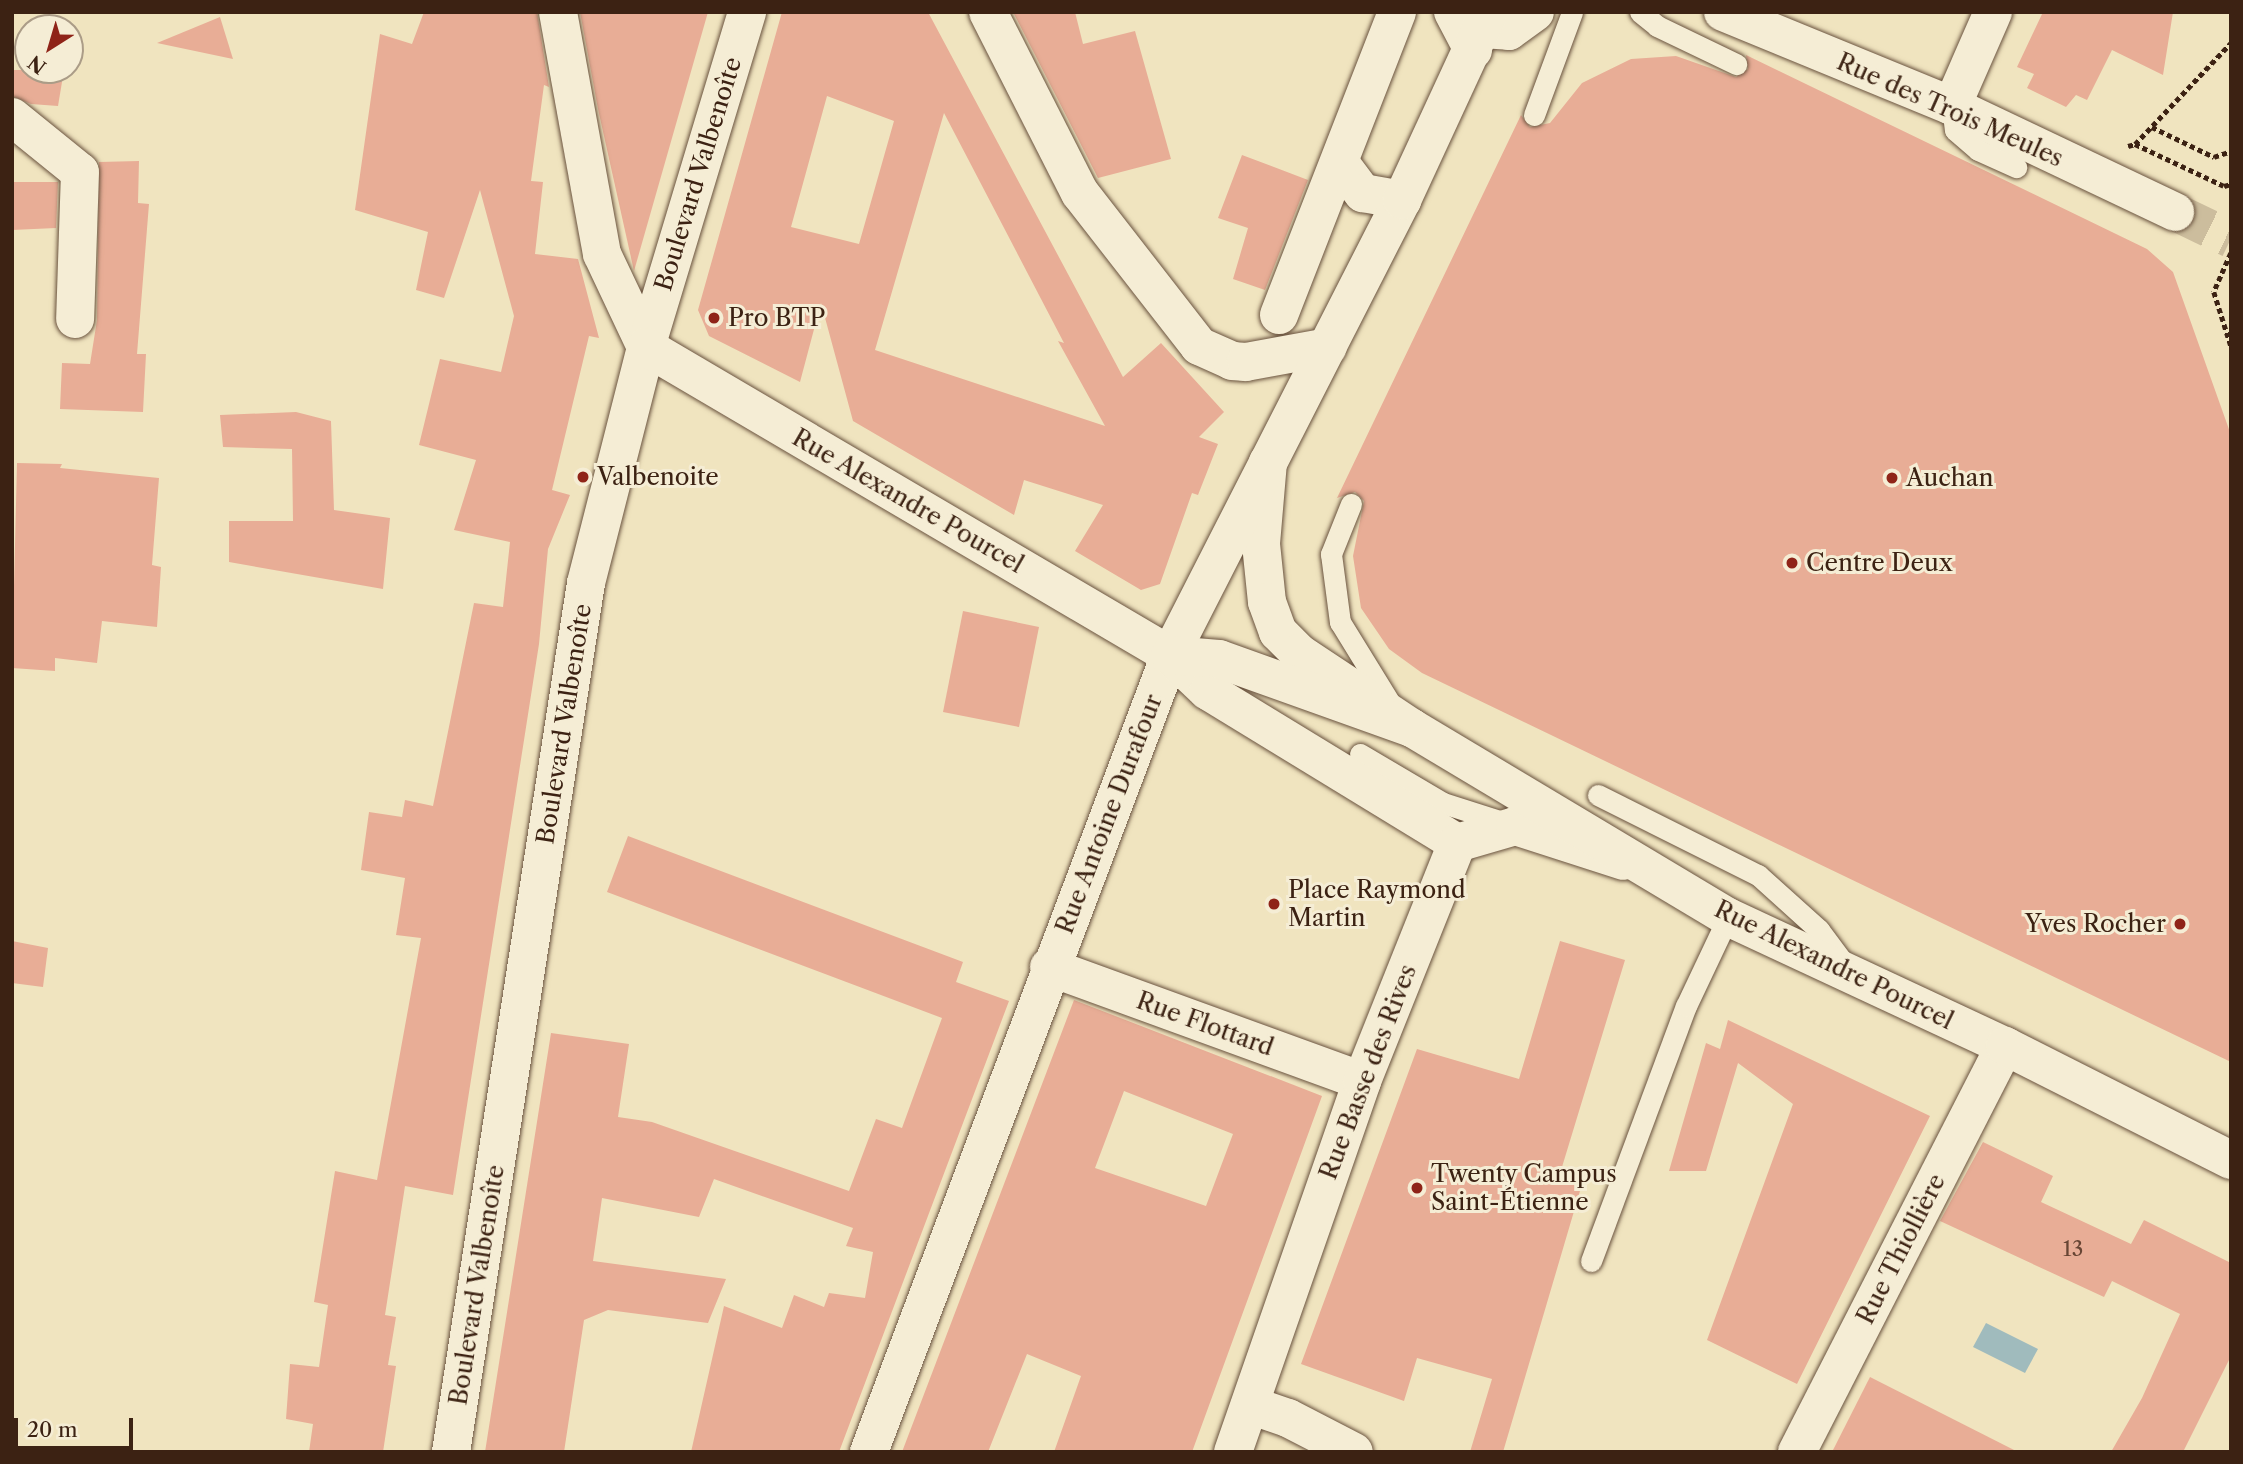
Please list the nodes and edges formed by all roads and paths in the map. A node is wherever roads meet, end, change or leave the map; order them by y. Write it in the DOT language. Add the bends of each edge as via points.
graph roads {
  1 [pos="558,12"];
  2 [pos="747,12"];
  3 [pos="988,12"];
  4 [pos="1397,12"];
  5 [pos="1535,12"];
  6 [pos="1572,12"];
  7 [pos="1640,12"];
  8 [pos="1723,12"];
  9 [pos="1993,12"];
  10 [pos="1474,26"];
  11 [pos="2231,43"];
  12 [pos="1736,64"];
  13 [pos="1952,106"];
  14 [pos="1534,115"];
  15 [pos="12,117"];
  16 [pos="2152,127"];
  17 [pos="2136,144"];
  18 [pos="2123,147"];
  19 [pos="2231,151"];
  20 [pos="1340,163"];
  21 [pos="2016,167"];
  22 [pos="2231,184"];
  23 [pos="1402,200"];
  24 [pos="2175,212"];
  25 [pos="2231,253"];
  26 [pos="1279,315"];
  27 [pos="75,320"];
  28 [pos="2231,346"];
  29 [pos="646,347"];
  30 [pos="1328,347"];
  31 [pos="1268,462"];
  32 [pos="1351,504"];
  33 [pos="1170,655"];
  34 [pos="1412,728"];
  35 [pos="1360,754"];
  36 [pos="1598,795"];
  37 [pos="1515,826"];
  38 [pos="1457,843"];
  39 [pos="1648,866"];
  40 [pos="1728,917"];
  41 [pos="1049,967"];
  42 [pos="1851,972"];
  43 [pos="2005,1046"];
  44 [pos="1362,1081"];
  45 [pos="2231,1160"];
  46 [pos="1591,1261"];
  47 [pos="1250,1405"];
  48 [pos="451,1452"];
  49 [pos="869,1452"];
  50 [pos="1233,1452"];
  51 [pos="1354,1452"];
  52 [pos="1797,1452"];
  1 -- 29 [label="street" via="602,254"];
  2 -- 29 [label="street, Boulevard Valbenoîte"];
  3 -- 30 [label="street" via="1080,193 1199,346 1231,361 1246,362"];
  4 -- 20 [label="street"];
  5 -- 10 [label="street, Rue Antoine Durafour" via="1509,31"];
  6 -- 14 [label="lane"];
  7 -- 12 [label="lane" via="1657,26"];
  8 -- 13 [label="street, Rue des Trois Meules"];
  9 -- 13 [label="street"];
  10 -- 23 [label="street, Rue Antoine Durafour"];
  11 -- 16 [label="path"];
  13 -- 21 [label="lane" via="1955,130 1978,150"];
  13 -- 24 [label="street, Rue des Trois Meules"];
  15 -- 27 [label="street" via="80,172"];
  16 -- 17 [label="path"];
  16 -- 19 [label="path" via="2214,157"];
  17 -- 18 [label="path"];
  17 -- 22 [label="path" via="2224,186"];
  20 -- 23 [label="street" via="1363,193"];
  20 -- 26 [label="street"];
  23 -- 30 [label="street, Rue Antoine Durafour"];
  25 -- 28 [label="path" via="2214,292"];
  29 -- 33 [label="street, Rue Alexandre Pourcel"];
  29 -- 48 [label="street, Boulevard Valbenoîte" via="586,583"];
  30 -- 31 [label="street, Rue Antoine Durafour"];
  31 -- 33 [label="street, Rue Antoine Durafour"];
  31 -- 34 [label="street, Rue Alexandre Pourcel" via="1261,544 1267,602 1278,632 1325,671"];
  32 -- 34 [label="lane" via="1331,554 1340,622 1372,679"];
  33 -- 34 [label="street, Rue Alexandre Pourcel" via="1219,659"];
  33 -- 38 [label="street, Rue Alexandre Pourcel" via="1208,691"];
  33 -- 41 [label="street, Rue Antoine Durafour"];
  34 -- 39 [label="street, Rue Alexandre Pourcel"];
  35 -- 37 [label="lane" via="1443,803"];
  36 -- 42 [label="lane" via="1758,875 1819,930"];
  37 -- 38 [label="street"];
  37 -- 39 [label="street" via="1598,856"];
  38 -- 44 [label="street, Rue Basse des Rives"];
  39 -- 40 [label="street, Rue Alexandre Pourcel"];
  40 -- 42 [label="street, Rue Alexandre Pourcel"];
  40 -- 46 [label="lane" via="1686,1006"];
  41 -- 44 [label="street, Rue Flottard"];
  41 -- 49 [label="street, Rue Antoine Durafour"];
  42 -- 43 [label="street, Rue Alexandre Pourcel"];
  43 -- 45 [label="street, Rue Alexandre Pourcel"];
  43 -- 52 [label="street, Rue Thiollière"];
  44 -- 47 [label="street, Rue Basse des Rives"];
  47 -- 50 [label="street, Rue Basse des Rives"];
  47 -- 51 [label="street" via="1288,1418"];
}
